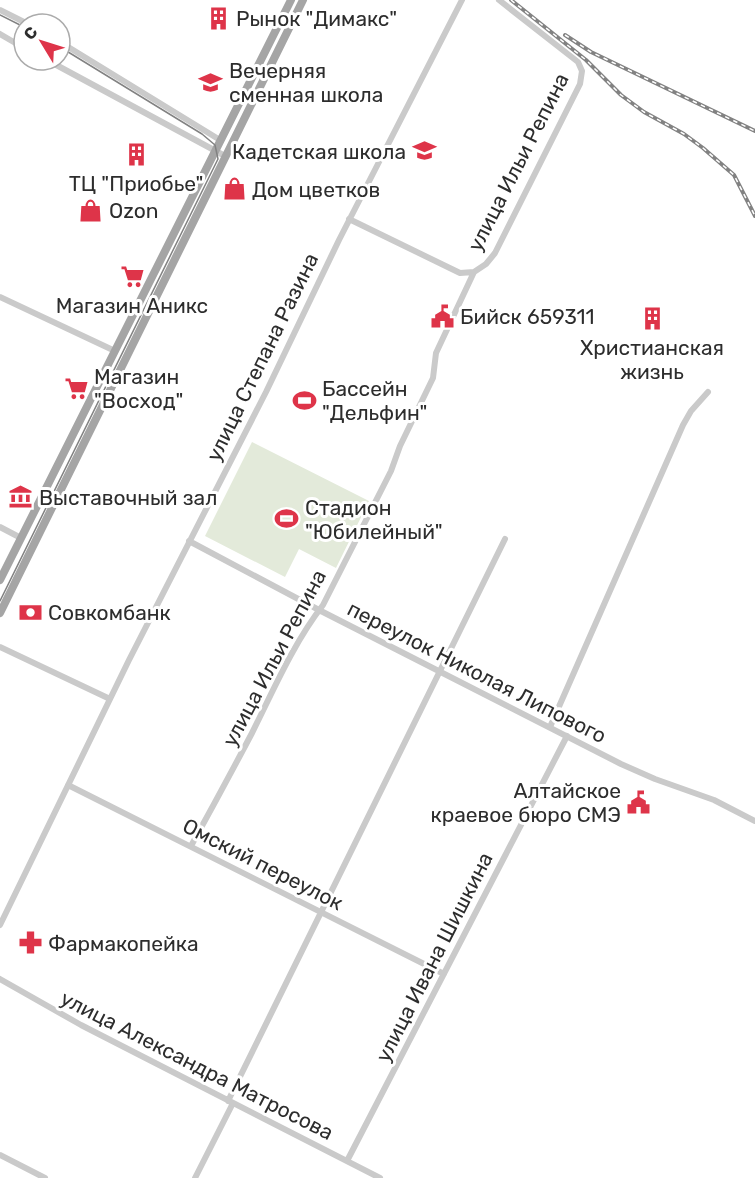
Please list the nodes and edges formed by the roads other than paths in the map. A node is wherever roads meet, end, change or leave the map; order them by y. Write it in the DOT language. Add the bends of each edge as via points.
graph roads {
  1 [pos="291,0"];
  2 [pos="303,0"];
  3 [pos="462,0"];
  4 [pos="499,0"];
  5 [pos="72,49"];
  6 [pos="258,65"];
  7 [pos="268,71"];
  8 [pos="69,72"];
  9 [pos="220,140"];
  10 [pos="215,151"];
  11 [pos="225,156"];
  12 [pos="349,219"];
  13 [pos="474,273"];
  14 [pos="0,297"];
  15 [pos="115,351"];
  16 [pos="708,392"];
  17 [pos="0,527"];
  18 [pos="21,538"];
  19 [pos="505,539"];
  20 [pos="189,541"];
  21 [pos="34,543"];
  22 [pos="0,580"];
  23 [pos="319,610"];
  24 [pos="0,612"];
  25 [pos="0,647"];
  26 [pos="439,671"];
  27 [pos="110,699"];
  28 [pos="550,727"];
  29 [pos="567,736"];
  30 [pos="68,784"];
  31 [pos="755,821"];
  32 [pos="191,846"];
  33 [pos="320,911"];
  34 [pos="0,925"];
  35 [pos="444,974"];
  36 [pos="0,979"];
  37 [pos="231,1102"];
  38 [pos="0,1155"];
  39 [pos="347,1161"];
  40 [pos="45,1178"];
  41 [pos="195,1178"];
  42 [pos="380,1178"];
  1 -- 6 [label="main road"];
  2 -- 7 [label="main road"];
  3 -- 12 [label="street, улица Степана Разина"];
  4 -- 13 [label="street, улица Ильи Репина" via="573,57 582,68 581,79 500,244"];
  5 -- 9 [label="street"];
  6 -- 7 [label="main road"];
  6 -- 9 [label="main road"];
  7 -- 11 [label="main road"];
  8 -- 10 [label="street"];
  9 -- 10 [label="main road"];
  10 -- 11 [label="street"];
  10 -- 15 [label="main road"];
  11 -- 21 [label="main road"];
  12 -- 13 [label="street" via="460,273"];
  12 -- 20 [label="street, улица Степана Разина"];
  13 -- 23 [label="street, улица Ильи Репина" via="436,353 433,378 391,471"];
  14 -- 15 [label="street"];
  15 -- 18 [label="main road"];
  16 -- 28 [label="street" via="691,411 678,435"];
  17 -- 18 [label="street"];
  18 -- 21 [label="main road"];
  18 -- 22 [label="main road"];
  19 -- 26 [label="street"];
  20 -- 23 [label="street, переулок Николая Липового"];
  20 -- 27 [label="street, улица Степана Разина"];
  21 -- 24 [label="main road"];
  23 -- 26 [label="street, переулок Николая Липового"];
  23 -- 32 [label="street, улица Ильи Репина" via="282,671"];
  25 -- 27 [label="street"];
  26 -- 28 [label="street, переулок Николая Липового"];
  26 -- 33 [label="street"];
  27 -- 30 [label="street, улица Степана Разина"];
  28 -- 29 [label="street, переулок Николая Липового"];
  29 -- 31 [label="street, переулок Николая Липового"];
  29 -- 35 [label="street, улица Ивана Шишкина"];
  30 -- 32 [label="street, Омский переулок"];
  30 -- 34 [label="street, улица Степана Разина"];
  32 -- 33 [label="street, Омский переулок"];
  33 -- 35 [label="street, Омский переулок"];
  33 -- 37 [label="street"];
  35 -- 39 [label="street, улица Ивана Шишкина"];
  36 -- 37 [label="street, улица Александра Матросова"];
  37 -- 39 [label="street, улица Александра Матросова"];
  37 -- 41 [label="street"];
  38 -- 40 [label="street"];
  39 -- 42 [label="street, улица Александра Матросова"];
}
